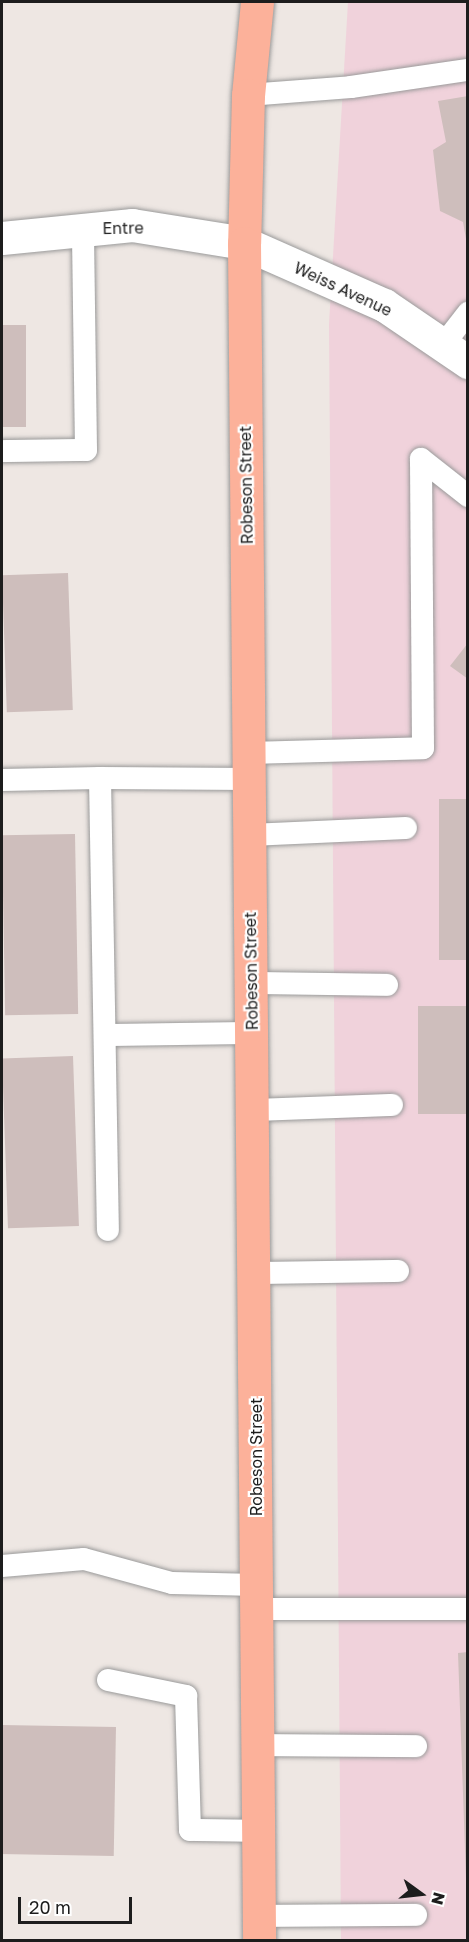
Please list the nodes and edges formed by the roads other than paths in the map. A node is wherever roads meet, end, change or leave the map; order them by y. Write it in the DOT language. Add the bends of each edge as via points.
graph roads {
  1 [pos="257,2"];
  2 [pos="468,70"];
  3 [pos="248,95"];
  4 [pos="83,230"];
  5 [pos="2,238"];
  6 [pos="244,243"];
  7 [pos="468,313"];
  8 [pos="455,354"];
  9 [pos="2,451"];
  10 [pos="468,496"];
  11 [pos="249,766"];
  12 [pos="100,777"];
  13 [pos="2,780"];
  14 [pos="406,828"];
  15 [pos="250,835"];
  16 [pos="251,983"];
  17 [pos="387,984"];
  18 [pos="252,1033"];
  19 [pos="105,1035"];
  20 [pos="392,1105"];
  21 [pos="253,1110"];
  22 [pos="108,1230"];
  23 [pos="398,1271"];
  24 [pos="254,1273"];
  25 [pos="2,1566"];
  26 [pos="257,1597"];
  27 [pos="468,1609"];
  28 [pos="108,1680"];
  29 [pos="258,1746"];
  30 [pos="416,1746"];
  31 [pos="259,1831"];
  32 [pos="416,1915"];
  33 [pos="260,1928"];
  1 -- 3 [label="main road, Robeson Street"];
  2 -- 3 [label="lane" via="351,87"];
  3 -- 6 [label="main road, Robeson Street"];
  4 -- 5 [label="street, Entre"];
  4 -- 6 [label="street, Entre" via="132,225"];
  4 -- 9 [label="lane" via="86,450"];
  6 -- 8 [label="street, Weiss Avenue" via="384,305"];
  6 -- 11 [label="main road, Robeson Street"];
  7 -- 8 [label="lane"];
  10 -- 11 [label="lane" via="421,459 423,748"];
  11 -- 12 [label="lane"];
  11 -- 15 [label="main road, Robeson Street"];
  12 -- 13 [label="lane"];
  12 -- 19 [label="lane"];
  14 -- 15 [label="lane"];
  15 -- 16 [label="main road, Robeson Street"];
  16 -- 17 [label="lane"];
  16 -- 18 [label="main road, Robeson Street"];
  18 -- 19 [label="lane"];
  18 -- 21 [label="main road, Robeson Street"];
  19 -- 22 [label="lane"];
  20 -- 21 [label="lane"];
  21 -- 24 [label="main road, Robeson Street"];
  23 -- 24 [label="lane"];
  24 -- 26 [label="main road, Robeson Street"];
  25 -- 26 [label="lane" via="84,1559 172,1583"];
  26 -- 27 [label="lane"];
  26 -- 29 [label="main road, Robeson Street"];
  28 -- 31 [label="lane" via="186,1696 190,1830"];
  29 -- 30 [label="lane"];
  29 -- 31 [label="main road, Robeson Street"];
  31 -- 33 [label="main road, Robeson Street"];
  32 -- 33 [label="lane"];
}
